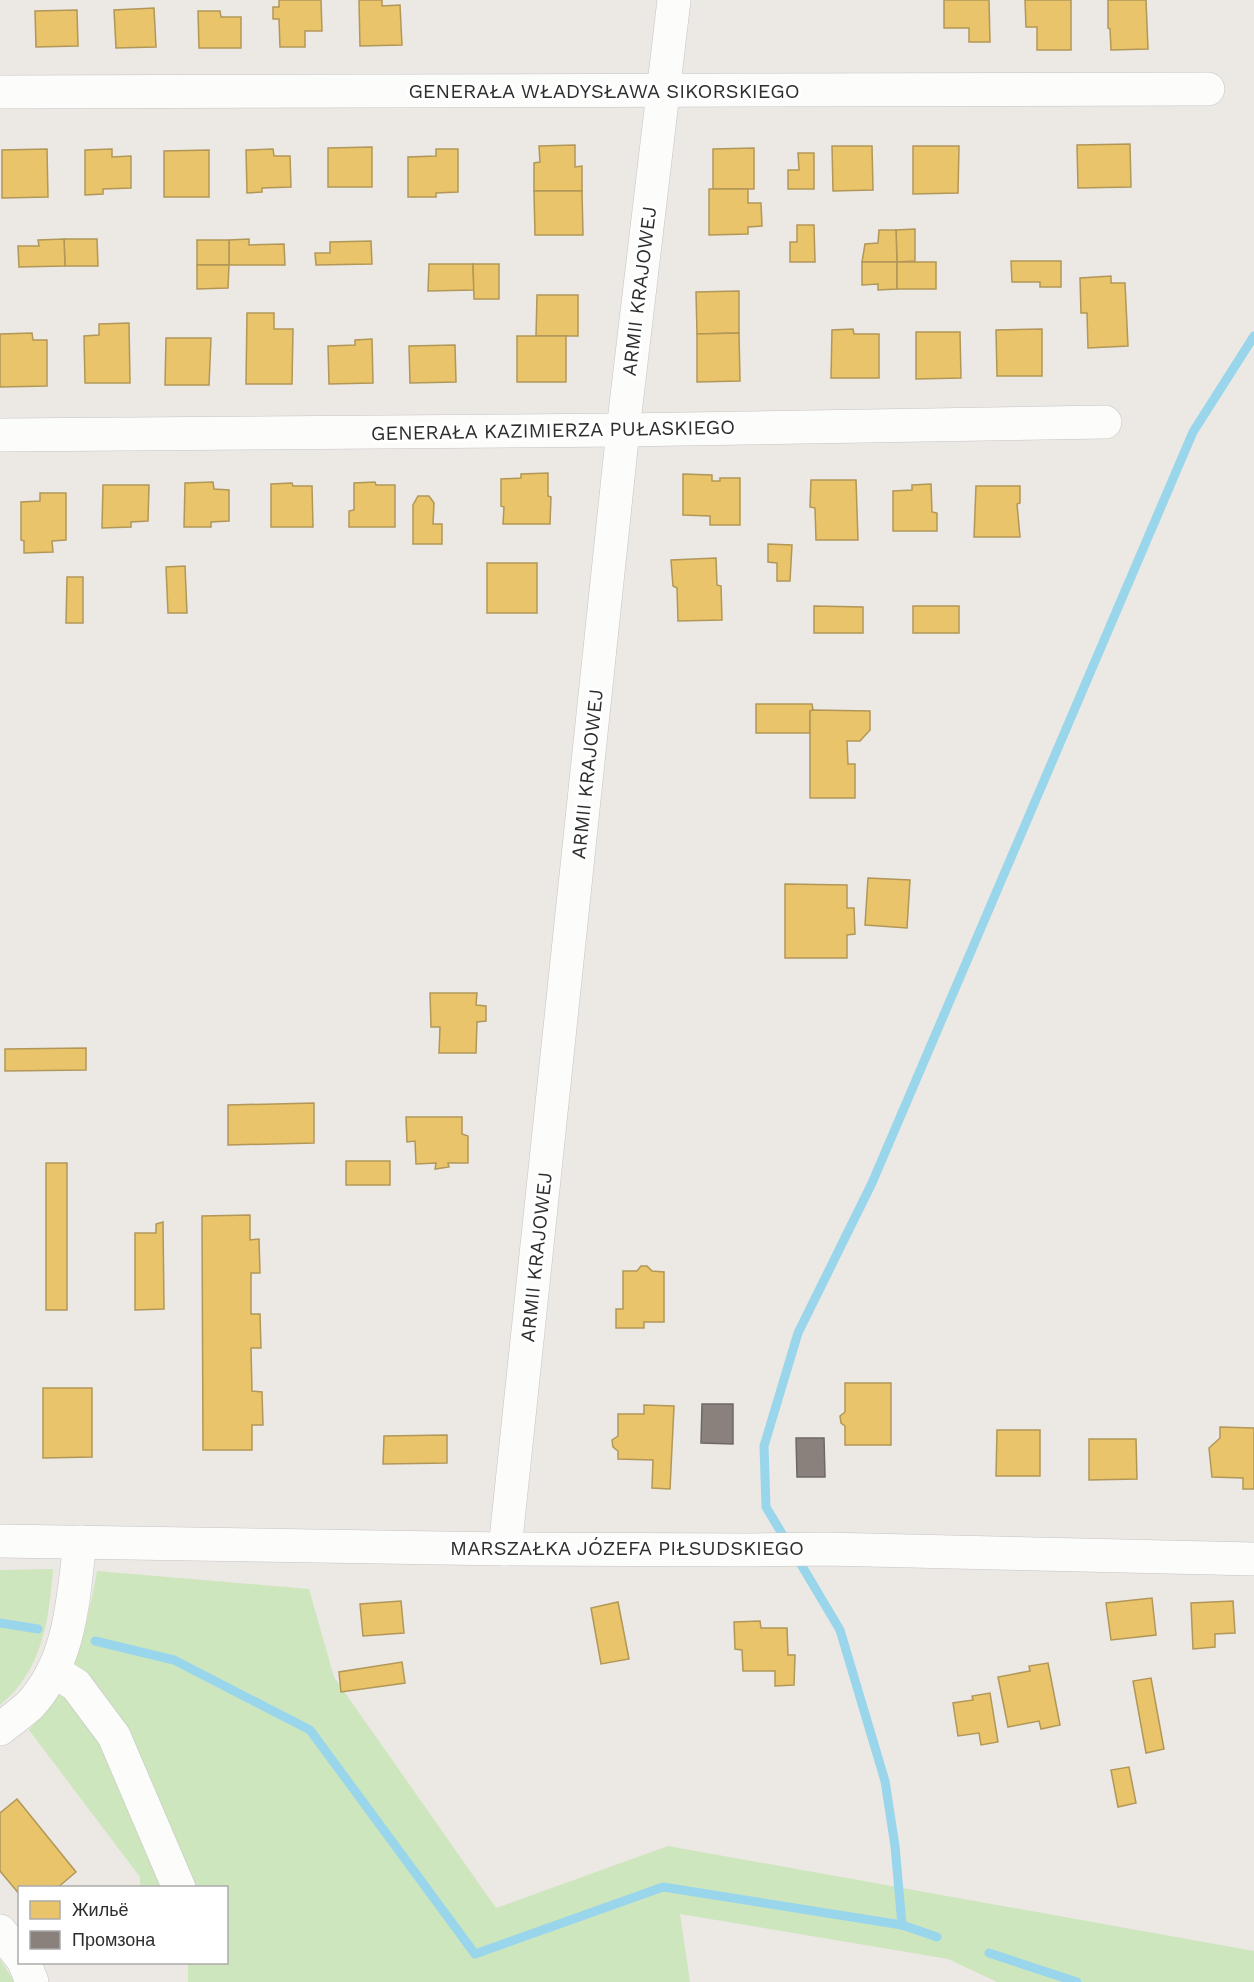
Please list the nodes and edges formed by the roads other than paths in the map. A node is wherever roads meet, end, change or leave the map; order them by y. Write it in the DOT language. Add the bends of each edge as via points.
graph roads {
  1 [pos="674,0"];
  2 [pos="1208,89"];
  3 [pos="664,91"];
  4 [pos="0,92"];
  5 [pos="1105,422"];
  6 [pos="623,430"];
  7 [pos="0,435"];
  8 [pos="0,1541"];
  9 [pos="80,1542"];
  10 [pos="505,1549"];
  11 [pos="1254,1559"];
  12 [pos="54,1671"];
  13 [pos="0,1729"];
  14 [pos="179,1886"];
  15 [pos="0,1931"];
  16 [pos="18,1954"];
  17 [pos="25,1964"];
  18 [pos="32,1982"];
  1 -- 3 [label="street, ARMII KRAJOWEJ"];
  2 -- 3 [label="street, GENERAŁA WŁADYSŁAWA SIKORSKIEGO"];
  3 -- 4 [label="street, GENERAŁA WŁADYSŁAWA SIKORSKIEGO"];
  3 -- 6 [label="street, ARMII KRAJOWEJ"];
  5 -- 6 [label="street, GENERAŁA KAZIMIERZA PUŁASKIEGO"];
  6 -- 7 [label="street, GENERAŁA KAZIMIERZA PUŁASKIEGO"];
  6 -- 10 [label="street, ARMII KRAJOWEJ"];
  8 -- 9 [label="street, MARSZAŁKA JÓZEFA PIŁSUDSKIEGO"];
  9 -- 10 [label="street, MARSZAŁKA JÓZEFA PIŁSUDSKIEGO"];
  9 -- 12 [label="street" via="71,1619"];
  10 -- 11 [label="street, MARSZAŁKA JÓZEFA PIŁSUDSKIEGO" via="825,1549"];
  12 -- 13 [label="street" via="29,1706"];
  12 -- 14 [label="street" via="76,1685 114,1736"];
  15 -- 16 [label="street"];
  17 -- 18 [label="street"];
}
